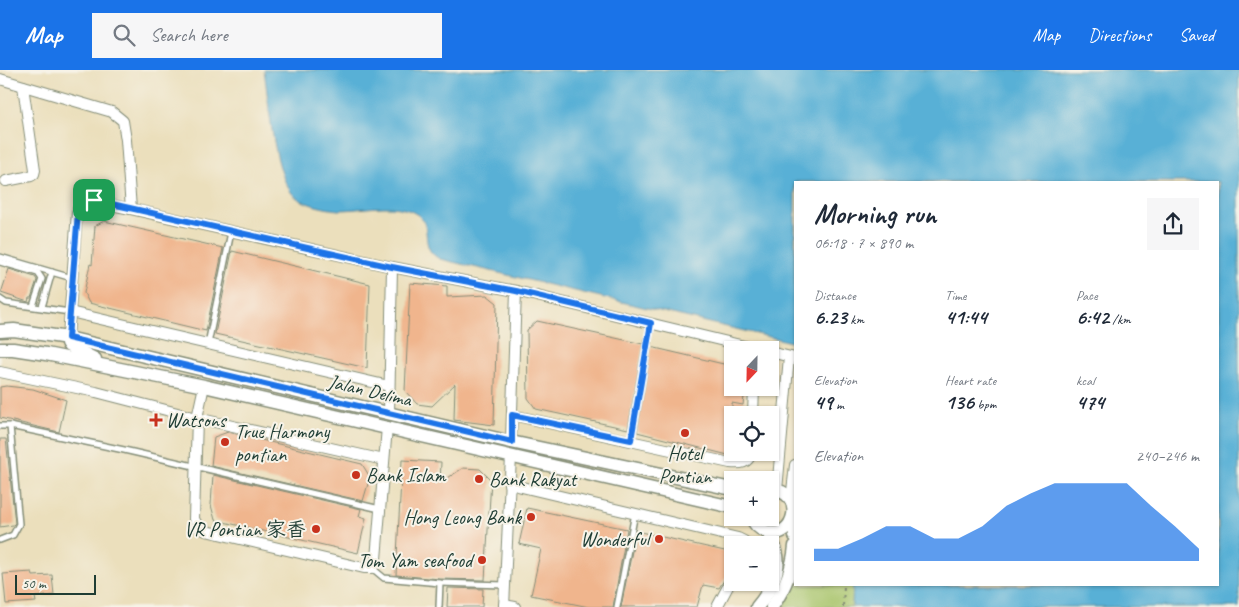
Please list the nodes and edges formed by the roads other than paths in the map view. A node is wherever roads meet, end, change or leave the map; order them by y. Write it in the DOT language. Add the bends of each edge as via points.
graph roads {
  1 [pos="0,79"];
  2 [pos="23,86"];
  3 [pos="6,181"];
  4 [pos="131,209"];
  5 [pos="232,231"];
  6 [pos="0,257"];
  7 [pos="0,262"];
  8 [pos="392,267"];
  9 [pos="52,272"];
  10 [pos="72,278"];
  11 [pos="516,291"];
  12 [pos="0,299"];
  13 [pos="33,306"];
  14 [pos="42,307"];
  15 [pos="70,312"];
  16 [pos="651,323"];
  17 [pos="0,331"];
  18 [pos="68,338"];
  19 [pos="724,342"];
  20 [pos="208,344"];
  21 [pos="0,349"];
  22 [pos="779,354"];
  23 [pos="792,358"];
  24 [pos="122,370"];
  25 [pos="0,372"];
  26 [pos="204,386"];
  27 [pos="389,386"];
  28 [pos="389,414"];
  29 [pos="512,415"];
  30 [pos="197,418"];
  31 [pos="0,426"];
  32 [pos="10,426"];
  33 [pos="387,427"];
  34 [pos="631,440"];
  35 [pos="512,442"];
  36 [pos="511,456"];
  37 [pos="384,460"];
  38 [pos="747,461"];
  39 [pos="194,466"];
  40 [pos="776,471"];
  41 [pos="794,474"];
  42 [pos="509,484"];
  43 [pos="724,487"];
  44 [pos="779,492"];
  45 [pos="791,500"];
  46 [pos="724,505"];
  47 [pos="380,509"];
  48 [pos="635,513"];
  49 [pos="792,520"];
  50 [pos="757,526"];
  51 [pos="794,531"];
  52 [pos="768,532"];
  53 [pos="730,536"];
  54 [pos="0,540"];
  55 [pos="794,552"];
  56 [pos="372,568"];
  57 [pos="440,583"];
  58 [pos="504,585"];
  59 [pos="726,591"];
  60 [pos="504,606"];
  61 [pos="439,607"];
  62 [pos="515,607"];
  63 [pos="617,607"];
  64 [pos="717,607"];
  65 [pos="757,607"];
  66 [pos="772,607"];
  1 -- 2 [label="street"];
  2 -- 3 [label="street" via="35,170 31,176"];
  2 -- 4 [label="street" via="112,112 123,121"];
  4 -- 5 [label="street"];
  4 -- 10 [label="street" via="94,200 80,204"];
  5 -- 8 [label="street"];
  5 -- 20 [label="lane"];
  6 -- 9 [label="lane"];
  7 -- 13 [label="lane" via="41,275"];
  8 -- 11 [label="street"];
  8 -- 27 [label="street"];
  9 -- 10 [label="lane"];
  9 -- 14 [label="lane"];
  10 -- 15 [label="street"];
  11 -- 16 [label="street"];
  11 -- 29 [label="street"];
  12 -- 13 [label="lane" via="6,303"];
  13 -- 14 [label="lane"];
  14 -- 15 [label="lane"];
  15 -- 18 [label="street"];
  15 -- 20 [label="street"];
  16 -- 19 [label="street"];
  16 -- 34 [label="lane"];
  17 -- 18 [label="street, Jalan Delima"];
  18 -- 24 [label="street" via="69,346"];
  18 -- 28 [label="street, Jalan Delima"];
  20 -- 27 [label="street"];
  21 -- 24 [label="street, Jalan Delima" via="46,354"];
  22 -- 23 [label="street"];
  23 -- 40 [label="street"];
  24 -- 26 [label="street, Jalan Delima"];
  25 -- 30 [label="street"];
  26 -- 30 [label="street"];
  26 -- 33 [label="street, Jalan Delima"];
  27 -- 28 [label="street"];
  28 -- 35 [label="street, Jalan Delima"];
  29 -- 34 [label="street"];
  29 -- 35 [label="street"];
  30 -- 37 [label="street"];
  30 -- 39 [label="street"];
  31 -- 32 [label="lane"];
  32 -- 39 [label="lane"];
  32 -- 54 [label="lane" via="19,524 13,535"];
  33 -- 36 [label="street, Jalan Delima"];
  33 -- 37 [label="street"];
  34 -- 38 [label="street" via="730,463"];
  35 -- 43 [label="street, Jalan Delima"];
  36 -- 42 [label="street"];
  36 -- 46 [label="street, Jalan Delima"];
  37 -- 47 [label="street"];
  39 -- 47 [label="lane"];
  39 -- 56 [label="street" via="194,519 200,528"];
  41 -- 45 [label="street"];
  42 -- 48 [label="street"];
  42 -- 58 [label="street"];
  44 -- 45 [label="street"];
  45 -- 49 [label="street"];
  47 -- 56 [label="street" via="376,564"];
  48 -- 53 [label="street"];
  48 -- 63 [label="lane"];
  49 -- 51 [label="street"];
  49 -- 52 [label="street" via="778,532"];
  50 -- 52 [label="street"];
  52 -- 65 [label="street" via="778,564"];
  55 -- 66 [label="street" via="791,572"];
  56 -- 57 [label="lane" via="384,578"];
  57 -- 58 [label="lane"];
  57 -- 61 [label="lane"];
  58 -- 60 [label="street"];
  59 -- 64 [label="street"];
  60 -- 62 [label="street"];
}
